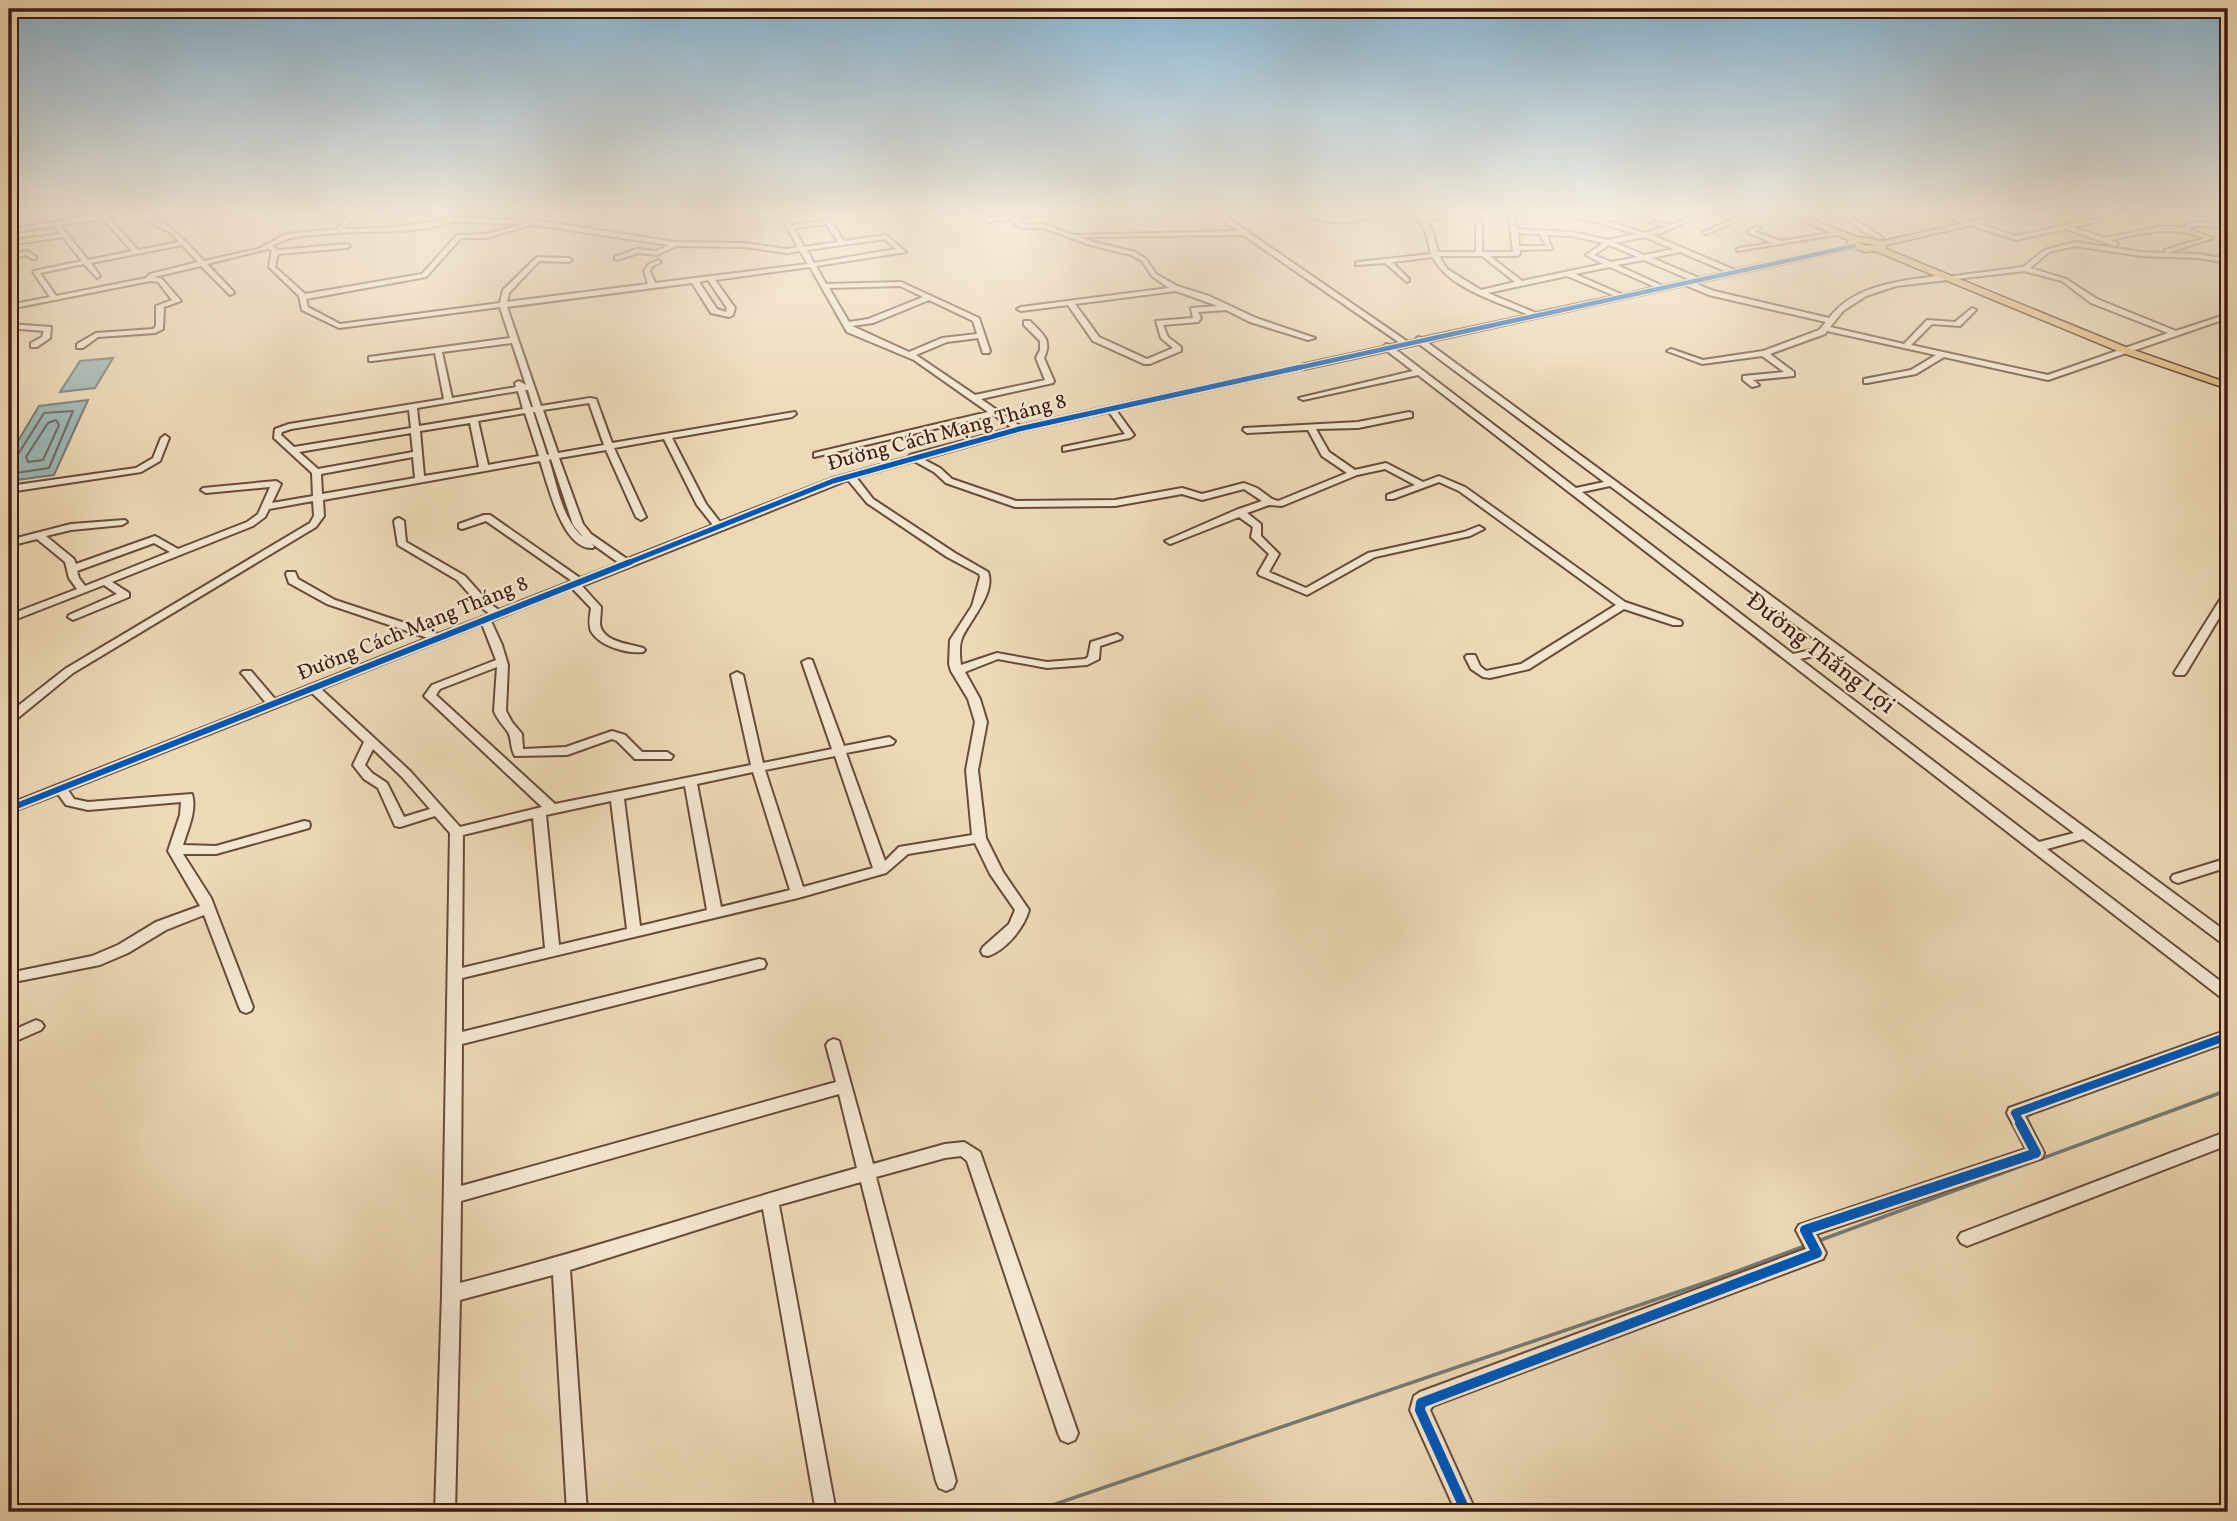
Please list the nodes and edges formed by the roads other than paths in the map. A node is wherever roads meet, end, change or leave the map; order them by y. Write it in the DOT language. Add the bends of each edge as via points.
graph roads {
  1 [pos="43,285"];
  2 [pos="120,285"];
  3 [pos="164,285"];
  4 [pos="224,285"];
  5 [pos="291,285"];
  6 [pos="370,285"];
  7 [pos="513,285"];
  8 [pos="652,285"];
  9 [pos="662,285"];
  10 [pos="697,285"];
  11 [pos="714,285"];
  12 [pos="861,285"];
  13 [pos="899,285"];
  14 [pos="1170,285"];
  15 [pos="1320,285"];
  16 [pos="1469,285"];
  17 [pos="1507,285"];
  18 [pos="1595,285"];
  19 [pos="1656,285"];
  20 [pos="1670,285"];
  21 [pos="1692,285"];
  22 [pos="1892,285"];
  23 [pos="1963,285"];
  24 [pos="2071,285"];
  25 [pos="824,286"];
  26 [pos="1661,287"];
  27 [pos="1177,289"];
  28 [pos="1479,292"];
  29 [pos="230,293"];
  30 [pos="303,296"];
  31 [pos="1621,296"];
  32 [pos="54,298"];
  33 [pos="928,298"];
  34 [pos="1071,304"];
  35 [pos="499,305"];
  36 [pos="9,307"];
  37 [pos="1226,308"];
  38 [pos="1021,309"];
  39 [pos="1972,310"];
  40 [pos="1533,314"];
  41 [pos="2228,316"];
  42 [pos="1027,323"];
  43 [pos="846,325"];
  44 [pos="1829,325"];
  45 [pos="9,326"];
  46 [pos="340,326"];
  47 [pos="2175,333"];
  48 [pos="979,336"];
  49 [pos="1311,338"];
  50 [pos="1418,339"];
  51 [pos="510,341"];
  52 [pos="1404,342"];
  53 [pos="34,345"];
  54 [pos="1907,345"];
  55 [pos="80,346"];
  56 [pos="1387,346"];
  57 [pos="2126,350"];
  58 [pos="438,351"];
  59 [pos="986,351"];
  60 [pos="1671,351"];
  61 [pos="1765,353"];
  62 [pos="1944,354"];
  63 [pos="909,355"];
  64 [pos="372,359"];
  65 [pos="1419,372"];
  66 [pos="1867,381"];
  67 [pos="1755,385"];
  68 [pos="2228,386"];
  69 [pos="525,388"];
  70 [pos="977,397"];
  71 [pos="1303,398"];
  72 [pos="448,400"];
  73 [pos="412,406"];
  74 [pos="1110,408"];
  75 [pos="532,409"];
  76 [pos="997,412"];
  77 [pos="792,414"];
  78 [pos="1409,415"];
  79 [pos="473,419"];
  80 [pos="1311,428"];
  81 [pos="415,429"];
  82 [pos="1019,429"];
  83 [pos="1247,430"];
  84 [pos="667,436"];
  85 [pos="165,438"];
  86 [pos="609,446"];
  87 [pos="1066,449"];
  88 [pos="293,450"];
  89 [pos="417,454"];
  90 [pos="817,455"];
  91 [pos="548,457"];
  92 [pos="914,457"];
  93 [pos="484,468"];
  94 [pos="316,472"];
  95 [pos="1354,473"];
  96 [pos="850,476"];
  97 [pos="420,479"];
  98 [pos="1612,483"];
  99 [pos="1422,485"];
  100 [pos="9,489"];
  101 [pos="206,490"];
  102 [pos="1573,491"];
  103 [pos="320,497"];
  104 [pos="1390,497"];
  105 [pos="1267,502"];
  106 [pos="266,507"];
  107 [pos="1240,512"];
  108 [pos="641,517"];
  109 [pos="399,521"];
  110 [pos="122,522"];
  111 [pos="462,526"];
  112 [pos="719,527"];
  113 [pos="1479,529"];
  114 [pos="40,536"];
  115 [pos="1170,541"];
  116 [pos="9,543"];
  117 [pos="177,552"];
  118 [pos="622,565"];
  119 [pos="73,569"];
  120 [pos="291,574"];
  121 [pos="103,581"];
  122 [pos="578,584"];
  123 [pos="82,589"];
  124 [pos="2228,595"];
  125 [pos="1623,605"];
  126 [pos="497,614"];
  127 [pos="73,617"];
  128 [pos="9,619"];
  129 [pos="485,619"];
  130 [pos="1677,623"];
  131 [pos="1117,636"];
  132 [pos="439,638"];
  133 [pos="1834,648"];
  134 [pos="639,650"];
  135 [pos="1471,657"];
  136 [pos="1790,658"];
  137 [pos="501,662"];
  138 [pos="808,662"];
  139 [pos="957,671"];
  140 [pos="247,673"];
  141 [pos="2180,673"];
  142 [pos="737,675"];
  143 [pos="314,688"];
  144 [pos="272,703"];
  145 [pos="9,719"];
  146 [pos="890,741"];
  147 [pos="370,742"];
  148 [pos="838,751"];
  149 [pos="667,756"];
  150 [pos="758,768"];
  151 [pos="690,781"];
  152 [pos="60,788"];
  153 [pos="617,796"];
  154 [pos="9,809"];
  155 [pos="439,810"];
  156 [pos="545,811"];
  157 [pos="304,825"];
  158 [pos="457,832"];
  159 [pos="2086,834"];
  160 [pos="979,838"];
  161 [pos="2037,847"];
  162 [pos="175,849"];
  163 [pos="2225,866"];
  164 [pos="881,870"];
  165 [pos="2178,878"];
  166 [pos="798,893"];
  167 [pos="208,908"];
  168 [pos="715,912"];
  169 [pos="634,932"];
  170 [pos="2228,940"];
  171 [pos="552,951"];
  172 [pos="988,951"];
  173 [pos="759,964"];
  174 [pos="454,975"];
  175 [pos="9,978"];
  176 [pos="2228,995"];
  177 [pos="246,1007"];
  178 [pos="36,1027"];
  179 [pos="2228,1036"];
  180 [pos="9,1038"];
  181 [pos="453,1040"];
  182 [pos="834,1045"];
  183 [pos="845,1087"];
  184 [pos="2228,1138"];
  185 [pos="866,1174"];
  186 [pos="452,1196"];
  187 [pos="770,1200"];
  188 [pos="1966,1238"];
  189 [pos="561,1265"];
  190 [pos="451,1294"];
  191 [pos="1068,1433"];
  192 [pos="946,1481"];
  193 [pos="445,1512"];
  194 [pos="577,1512"];
  195 [pos="825,1512"];
  196 [pos="1466,1512"];
  1 -- 32 [label="street"];
  2 -- 32 [label="street"];
  3 -- 55 [label="street" via="177,301 160,306 158,329 146,334 92,336"];
  4 -- 29 [label="street"];
  5 -- 30 [label="street"];
  6 -- 30 [label="street"];
  7 -- 35 [label="street"];
  8 -- 35 [label="street"];
  9 -- 35 [label="street"];
  10 -- 11 [label="street" via="714,311 729,315 731,308"];
  12 -- 25 [label="street"];
  13 -- 33 [label="street"];
  14 -- 27 [label="street"];
  15 -- 52 [label="street"];
  16 -- 28 [label="street"];
  17 -- 28 [label="street"];
  18 -- 31 [label="street"];
  19 -- 26 [label="street"];
  20 -- 26 [label="street, Đường Cách Mạng Tháng 8"];
  21 -- 44 [label="street"];
  22 -- 44 [label="street" via="1843,306"];
  23 -- 57 [label="main road"];
  24 -- 47 [label="street" via="2094,301"];
  25 -- 43 [label="street"];
  26 -- 31 [label="street, Đường Cách Mạng Tháng 8"];
  27 -- 34 [label="street"];
  27 -- 37 [label="street"];
  28 -- 40 [label="street"];
  30 -- 46 [label="street" via="307,310"];
  31 -- 40 [label="street, Đường Cách Mạng Tháng 8"];
  32 -- 36 [label="street"];
  33 -- 43 [label="street" via="870,321"];
  33 -- 48 [label="street" via="971,316 979,324"];
  34 -- 37 [label="street" via="1096,339 1147,362 1178,349 1165,338 1159,323 1195,320 1194,310"];
  34 -- 38 [label="street"];
  35 -- 46 [label="street"];
  35 -- 51 [label="street"];
  37 -- 49 [label="street"];
  39 -- 54 [label="street" via="1957,324 1930,322"];
  40 -- 50 [label="street, Đường Cách Mạng Tháng 8"];
  41 -- 47 [label="street"];
  42 -- 70 [label="street" via="1044,341 1040,358 1049,381"];
  43 -- 63 [label="street" via="858,335"];
  44 -- 54 [label="street"];
  44 -- 61 [label="street"];
  45 -- 53 [label="street" via="48,329 46,338"];
  47 -- 57 [label="street"];
  48 -- 59 [label="street"];
  48 -- 63 [label="street" via="945,340"];
  50 -- 52 [label="street, Đường Cách Mạng Tháng 8"];
  50 -- 98 [label="street, Đường Thắng Lợi"];
  51 -- 58 [label="street"];
  51 -- 69 [label="street"];
  52 -- 56 [label="street, Đường Cách Mạng Tháng 8"];
  54 -- 62 [label="street"];
  56 -- 65 [label="street, Đường Thắng Lợi"];
  56 -- 74 [label="street, Đường Cách Mạng Tháng 8"];
  57 -- 62 [label="street" via="2051,378"];
  57 -- 68 [label="main road"];
  58 -- 64 [label="street"];
  58 -- 72 [label="street"];
  60 -- 61 [label="street" via="1702,362"];
  61 -- 67 [label="street" via="1792,373 1746,377"];
  62 -- 66 [label="street" via="1913,373"];
  63 -- 70 [label="street"];
  65 -- 71 [label="street"];
  65 -- 102 [label="street, Đường Thắng Lợi"];
  69 -- 72 [label="street"];
  69 -- 75 [label="street"];
  70 -- 76 [label="street"];
  72 -- 73 [label="street"];
  73 -- 81 [label="street"];
  73 -- 88 [label="street" via="278,431 277,436"];
  74 -- 82 [label="street, Đường Cách Mạng Tháng 8"];
  74 -- 87 [label="street" via="1130,435"];
  75 -- 79 [label="street"];
  75 -- 86 [label="street" via="593,401"];
  75 -- 91 [label="street"];
  76 -- 82 [label="street"];
  76 -- 90 [label="street"];
  77 -- 84 [label="street"];
  78 -- 80 [label="street"];
  79 -- 81 [label="street"];
  79 -- 93 [label="street"];
  80 -- 83 [label="street"];
  80 -- 95 [label="street" via="1325,454"];
  81 -- 88 [label="street"];
  81 -- 89 [label="street"];
  82 -- 92 [label="street, Đường Cách Mạng Tháng 8"];
  84 -- 86 [label="street"];
  84 -- 112 [label="street" via="702,505"];
  85 -- 100 [label="street" via="157,459 138,470"];
  86 -- 91 [label="street"];
  86 -- 108 [label="street"];
  88 -- 94 [label="street"];
  89 -- 94 [label="street"];
  89 -- 97 [label="street"];
  91 -- 93 [label="street"];
  91 -- 118 [label="street" via="570,531"];
  92 -- 96 [label="street, Đường Cách Mạng Tháng 8"];
  92 -- 105 [label="street" via="949,481 1008,503 1115,503 1185,491 1202,497 1244,486"];
  93 -- 97 [label="street"];
  94 -- 103 [label="street"];
  95 -- 99 [label="street" via="1388,466"];
  95 -- 105 [label="street" via="1286,502"];
  96 -- 112 [label="street, Đường Cách Mạng Tháng 8"];
  96 -- 139 [label="street" via="870,501 984,572 977,606 955,640"];
  97 -- 103 [label="street"];
  98 -- 102 [label="street"];
  98 -- 133 [label="street, Đường Thắng Lợi"];
  99 -- 104 [label="street"];
  99 -- 125 [label="street" via="1437,478 1462,489"];
  101 -- 106 [label="street" via="275,483"];
  102 -- 136 [label="street, Đường Thắng Lợi"];
  103 -- 106 [label="street"];
  103 -- 145 [label="street" via="319,516 304,532 69,671"];
  105 -- 107 [label="street"];
  106 -- 117 [label="street" via="250,524"];
  107 -- 113 [label="street" via="1258,526 1256,537 1274,554 1263,573 1307,592 1371,555"];
  107 -- 115 [label="street"];
  109 -- 126 [label="street" via="401,542 461,578"];
  110 -- 114 [label="street"];
  111 -- 122 [label="street" via="486,517"];
  112 -- 118 [label="street, Đường Cách Mạng Tháng 8"];
  114 -- 116 [label="street"];
  114 -- 119 [label="street" via="71,561"];
  117 -- 119 [label="street" via="155,539"];
  117 -- 121 [label="street"];
  118 -- 122 [label="street, Đường Cách Mạng Tháng 8"];
  119 -- 123 [label="street"];
  120 -- 132 [label="street" via="293,581 331,602"];
  121 -- 123 [label="street"];
  121 -- 127 [label="street" via="125,595"];
  122 -- 126 [label="street, Đường Cách Mạng Tháng 8"];
  122 -- 134 [label="street" via="596,607 598,632 611,642"];
  123 -- 128 [label="street"];
  124 -- 141 [label="street"];
  125 -- 130 [label="street"];
  125 -- 135 [label="street" via="1525,667 1483,674"];
  126 -- 129 [label="street, Đường Cách Mạng Tháng 8"];
  129 -- 132 [label="street, Đường Cách Mạng Tháng 8"];
  129 -- 137 [label="street"];
  131 -- 139 [label="street" via="1095,644 1093,659 1087,662 1046,665 997,656"];
  132 -- 143 [label="street, Đường Cách Mạng Tháng 8"];
  133 -- 136 [label="street"];
  133 -- 159 [label="street, Đường Thắng Lợi"];
  136 -- 161 [label="street, Đường Thắng Lợi"];
  137 -- 149 [label="street" via="500,707 504,722 516,734 519,753 567,751 612,735 639,756"];
  137 -- 156 [label="street" via="436,687 430,696"];
  138 -- 148 [label="street"];
  139 -- 160 [label="street" via="981,723 972,770"];
  140 -- 144 [label="street"];
  142 -- 150 [label="street"];
  143 -- 144 [label="street, Đường Cách Mạng Tháng 8"];
  143 -- 147 [label="street"];
  144 -- 152 [label="street, Đường Cách Mạng Tháng 8"];
  146 -- 148 [label="street"];
  147 -- 155 [label="street"];
  147 -- 155 [label="street" via="359,765 383,786 400,823"];
  148 -- 150 [label="street"];
  148 -- 164 [label="street"];
  150 -- 151 [label="street"];
  150 -- 166 [label="street"];
  151 -- 153 [label="street"];
  151 -- 168 [label="street"];
  152 -- 154 [label="street, Đường Cách Mạng Tháng 8"];
  152 -- 162 [label="street" via="71,802 88,806 188,797"];
  153 -- 156 [label="street"];
  153 -- 169 [label="street"];
  155 -- 158 [label="street"];
  156 -- 158 [label="street"];
  156 -- 171 [label="street"];
  157 -- 162 [label="street" via="216,850"];
  158 -- 174 [label="street"];
  159 -- 161 [label="street"];
  159 -- 170 [label="street, Đường Thắng Lợi"];
  160 -- 164 [label="street" via="904,850"];
  160 -- 172 [label="street" via="1022,910 1021,918"];
  161 -- 176 [label="street, Đường Thắng Lợi"];
  162 -- 167 [label="street"];
  163 -- 165 [label="street"];
  164 -- 166 [label="street"];
  166 -- 168 [label="street"];
  167 -- 175 [label="street" via="161,926 95,961"];
  167 -- 177 [label="street"];
  168 -- 169 [label="street"];
  169 -- 171 [label="street"];
  171 -- 174 [label="street"];
  173 -- 181 [label="street"];
  174 -- 181 [label="street"];
  178 -- 180 [label="street"];
  179 -- 196 [label="street" via="2015,1113 2036,1153 1804,1230 1817,1252 1427,1399 1420,1410"];
  181 -- 186 [label="street"];
  182 -- 183 [label="street"];
  183 -- 185 [label="street"];
  183 -- 186 [label="street"];
  184 -- 188 [label="street"];
  185 -- 187 [label="street"];
  185 -- 191 [label="street" via="954,1149 970,1151"];
  185 -- 192 [label="street"];
  186 -- 190 [label="street"];
  187 -- 189 [label="street"];
  187 -- 195 [label="street"];
  189 -- 190 [label="street"];
  189 -- 194 [label="street"];
  190 -- 193 [label="street"];
}
